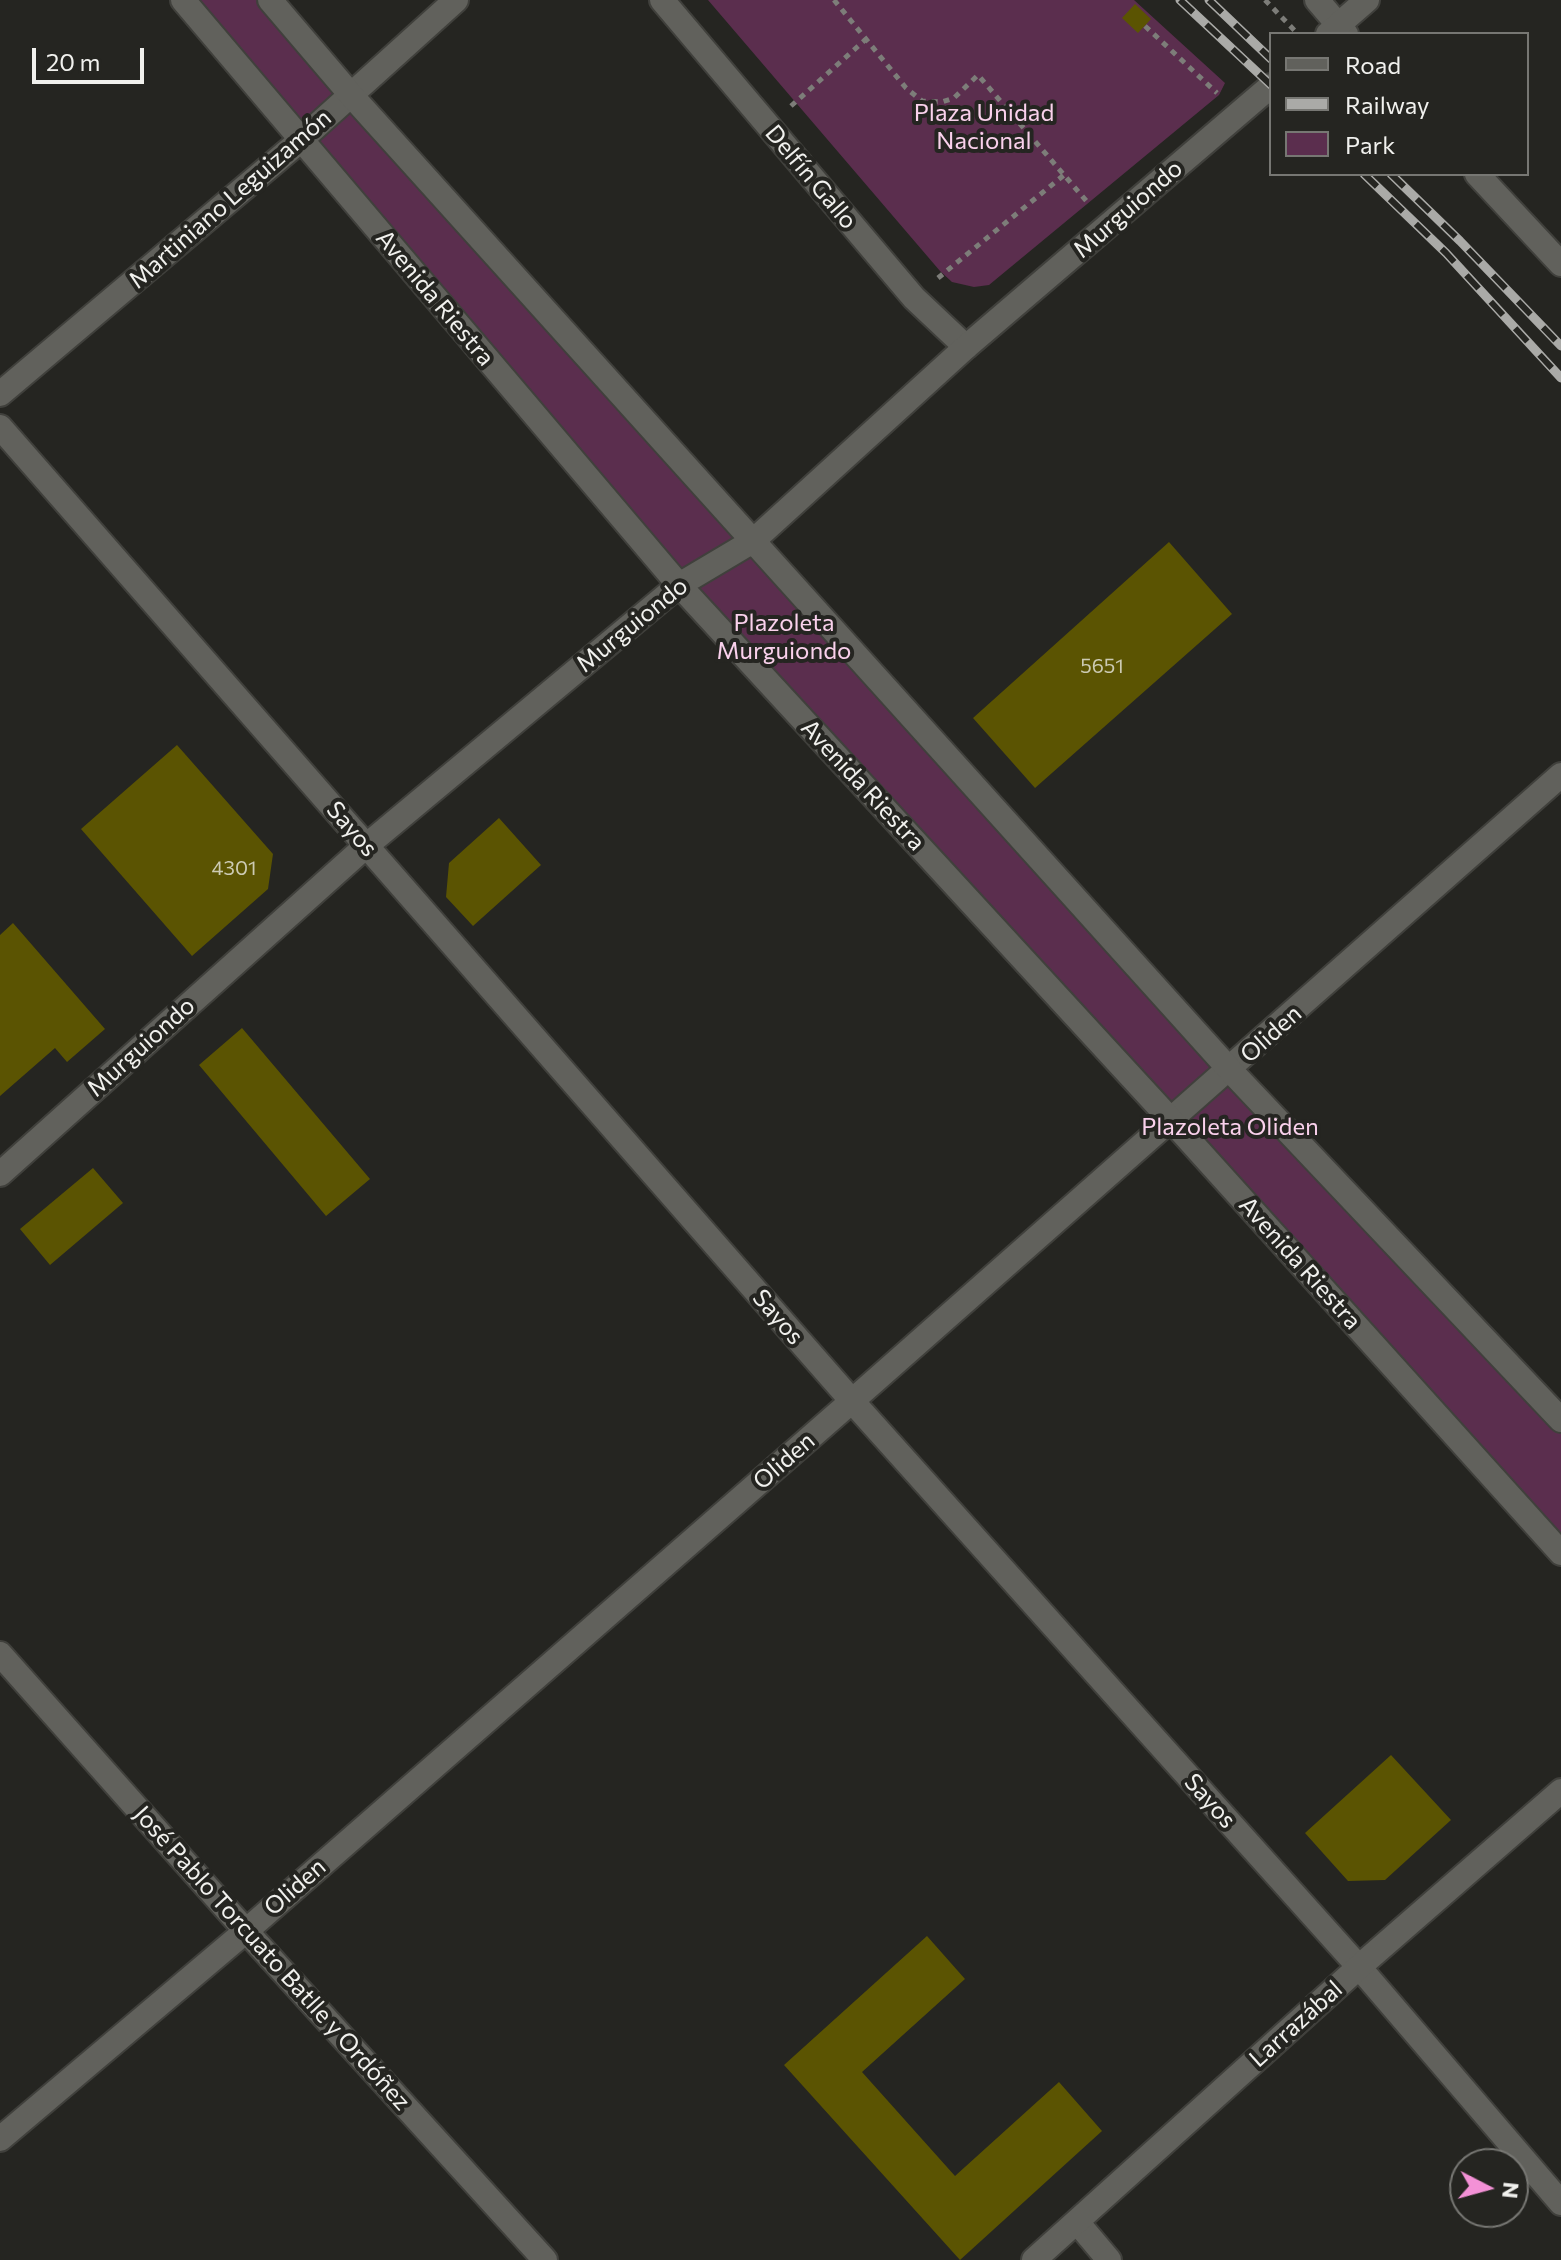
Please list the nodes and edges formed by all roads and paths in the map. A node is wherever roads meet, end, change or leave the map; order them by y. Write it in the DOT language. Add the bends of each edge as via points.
graph roads {
  1 [pos="183,0"];
  2 [pos="270,0"];
  3 [pos="456,0"];
  4 [pos="662,0"];
  5 [pos="834,0"];
  6 [pos="1265,0"];
  7 [pos="1317,0"];
  8 [pos="1367,0"];
  9 [pos="1145,26"];
  10 [pos="1337,31"];
  11 [pos="1296,32"];
  12 [pos="865,40"];
  13 [pos="1269,88"];
  14 [pos="351,95"];
  15 [pos="1238,113"];
  16 [pos="769,126"];
  17 [pos="301,140"];
  18 [pos="1064,175"];
  19 [pos="1479,176"];
  20 [pos="1109,226"];
  21 [pos="1561,264"];
  22 [pos="914,298"];
  23 [pos="966,347"];
  24 [pos="0,394"];
  25 [pos="0,427"];
  26 [pos="753,541"];
  27 [pos="679,585"];
  28 [pos="1561,775"];
  29 [pos="366,846"];
  30 [pos="1230,1070"];
  31 [pos="1171,1120"];
  32 [pos="0,1174"];
  33 [pos="852,1401"];
  34 [pos="1561,1420"];
  35 [pos="1561,1553"];
  36 [pos="0,1654"];
  37 [pos="1561,1791"];
  38 [pos="246,1931"];
  39 [pos="1359,1967"];
  40 [pos="0,2139"];
  41 [pos="1561,2203"];
  42 [pos="1077,2222"];
  43 [pos="545,2260"];
  44 [pos="1034,2260"];
  45 [pos="1109,2260"];
  1 -- 17 [label="street, Avenida Riestra"];
  2 -- 14 [label="street"];
  3 -- 14 [label="street, Martiniano Leguizamón"];
  4 -- 16 [label="street, Delfín Gallo"];
  5 -- 12 [label="path"];
  6 -- 11 [label="path"];
  7 -- 10 [label="street"];
  8 -- 10 [label="street"];
  9 -- 15 [label="path"];
  12 -- 16 [label="path"];
  12 -- 18 [label="path" via="922,101 933,104 954,98 978,75"];
  13 -- 15 [label="street, Murguiondo"];
  14 -- 17 [label="street, Martiniano Leguizamón"];
  14 -- 26 [label="street"];
  15 -- 20 [label="street, Murguiondo"];
  16 -- 22 [label="street, Delfín Gallo"];
  17 -- 24 [label="street, Martiniano Leguizamón"];
  17 -- 27 [label="street, Avenida Riestra"];
  18 -- 20 [label="path"];
  18 -- 22 [label="path"];
  19 -- 21 [label="street"];
  20 -- 23 [label="street, Murguiondo"];
  22 -- 23 [label="street, Delfín Gallo"];
  23 -- 26 [label="street, Murguiondo"];
  25 -- 29 [label="street, Sayos"];
  26 -- 27 [label="street, Murguiondo"];
  26 -- 30 [label="street"];
  27 -- 29 [label="street, Murguiondo"];
  27 -- 31 [label="street, Avenida Riestra"];
  28 -- 30 [label="street, Oliden"];
  29 -- 32 [label="street, Murguiondo"];
  29 -- 33 [label="street, Sayos"];
  30 -- 31 [label="street, Oliden"];
  30 -- 34 [label="street"];
  31 -- 33 [label="street, Oliden"];
  31 -- 35 [label="street, Avenida Riestra"];
  33 -- 38 [label="street, Oliden"];
  33 -- 39 [label="street, Sayos"];
  36 -- 38 [label="street, José Pablo Torcuato Batlle y Ordóñez"];
  37 -- 39 [label="street, Larrazábal"];
  38 -- 40 [label="street, Oliden"];
  38 -- 43 [label="street, José Pablo Torcuato Batlle y Ordóñez"];
  39 -- 41 [label="street, Sayos"];
  39 -- 42 [label="street, Larrazábal"];
  42 -- 44 [label="street, Larrazábal"];
  42 -- 45 [label="street"];
}
